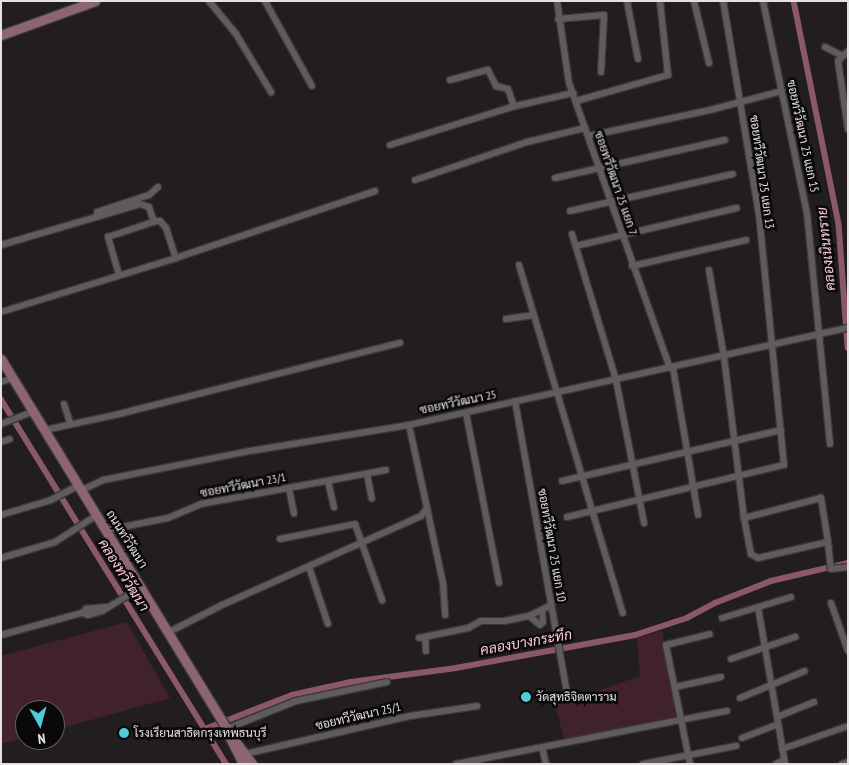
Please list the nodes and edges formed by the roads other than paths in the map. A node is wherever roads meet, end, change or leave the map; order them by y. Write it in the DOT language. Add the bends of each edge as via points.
graph roads {
  1 [pos="95,1"];
  2 [pos="209,1"];
  3 [pos="265,1"];
  4 [pos="557,1"];
  5 [pos="627,1"];
  6 [pos="660,1"];
  7 [pos="694,1"];
  8 [pos="723,1"];
  9 [pos="763,1"];
  10 [pos="558,19"];
  11 [pos="1,35"];
  12 [pos="825,47"];
  13 [pos="848,51"];
  14 [pos="841,55"];
  15 [pos="638,59"];
  16 [pos="709,63"];
  17 [pos="601,72"];
  18 [pos="450,80"];
  19 [pos="312,86"];
  20 [pos="782,90"];
  21 [pos="271,92"];
  22 [pos="572,93"];
  23 [pos="740,100"];
  24 [pos="576,101"];
  25 [pos="514,106"];
  26 [pos="585,128"];
  27 [pos="848,129"];
  28 [pos="588,136"];
  29 [pos="725,140"];
  30 [pos="390,145"];
  31 [pos="599,169"];
  32 [pos="733,174"];
  33 [pos="555,178"];
  34 [pos="415,180"];
  35 [pos="158,187"];
  36 [pos="375,191"];
  37 [pos="611,201"];
  38 [pos="737,208"];
  39 [pos="570,211"];
  40 [pos="97,217"];
  41 [pos="154,222"];
  42 [pos="621,233"];
  43 [pos="572,234"];
  44 [pos="746,240"];
  45 [pos="1,245"];
  46 [pos="576,246"];
  47 [pos="176,258"];
  48 [pos="519,265"];
  49 [pos="632,266"];
  50 [pos="709,270"];
  51 [pos="119,275"];
  52 [pos="1,312"];
  53 [pos="533,315"];
  54 [pos="506,320"];
  55 [pos="845,329"];
  56 [pos="819,336"];
  57 [pos="400,343"];
  58 [pos="771,346"];
  59 [pos="724,356"];
  60 [pos="1,360"];
  61 [pos="671,368"];
  62 [pos="13,378"];
  63 [pos="616,380"];
  64 [pos="1,382"];
  65 [pos="557,393"];
  66 [pos="514,401"];
  67 [pos="64,404"];
  68 [pos="34,412"];
  69 [pos="466,413"];
  70 [pos="70,422"];
  71 [pos="1,424"];
  72 [pos="409,425"];
  73 [pos="45,430"];
  74 [pos="781,430"];
  75 [pos="10,439"];
  76 [pos="734,441"];
  77 [pos="1,442"];
  78 [pos="830,444"];
  79 [pos="687,452"];
  80 [pos="633,466"];
  81 [pos="386,470"];
  82 [pos="367,474"];
  83 [pos="583,476"];
  84 [pos="739,476"];
  85 [pos="328,481"];
  86 [pos="562,481"];
  87 [pos="80,487"];
  88 [pos="693,487"];
  89 [pos="289,488"];
  90 [pos="372,499"];
  91 [pos="639,500"];
  92 [pos="334,508"];
  93 [pos="427,508"];
  94 [pos="592,511"];
  95 [pos="294,514"];
  96 [pos="1,515"];
  97 [pos="97,515"];
  98 [pos="698,515"];
  99 [pos="567,517"];
  100 [pos="744,518"];
  101 [pos="644,523"];
  102 [pos="107,530"];
  103 [pos="280,539"];
  104 [pos="363,542"];
  105 [pos="828,542"];
  106 [pos="1,558"];
  107 [pos="309,567"];
  108 [pos="848,567"];
  109 [pos="499,583"];
  110 [pos="142,587"];
  111 [pos="791,597"];
  112 [pos="382,600"];
  113 [pos="831,604"];
  114 [pos="552,606"];
  115 [pos="758,607"];
  116 [pos="542,611"];
  117 [pos="623,613"];
  118 [pos="445,615"];
  119 [pos="529,616"];
  120 [pos="722,618"];
  121 [pos="328,624"];
  122 [pos="170,632"];
  123 [pos="710,634"];
  124 [pos="1,635"];
  125 [pos="795,637"];
  126 [pos="765,648"];
  127 [pos="426,651"];
  128 [pos="848,651"];
  129 [pos="732,659"];
  130 [pos="805,671"];
  131 [pos="722,677"];
  132 [pos="387,682"];
  133 [pos="771,685"];
  134 [pos="675,687"];
  135 [pos="567,692"];
  136 [pos="740,698"];
  137 [pos="814,702"];
  138 [pos="477,706"];
  139 [pos="727,711"];
  140 [pos="681,720"];
  141 [pos="777,720"];
  142 [pos="848,726"];
  143 [pos="225,727"];
  144 [pos="742,738"];
  145 [pos="736,746"];
  146 [pos="542,747"];
  147 [pos="782,749"];
  148 [pos="246,754"];
  149 [pos="688,755"];
  150 [pos="785,762"];
  151 [pos="848,762"];
  152 [pos="243,764"];
  153 [pos="252,764"];
  154 [pos="456,764"];
  155 [pos="546,764"];
  156 [pos="643,764"];
  157 [pos="690,764"];
  158 [pos="776,764"];
  159 [pos="842,764"];
  1 -- 11 [label="main road"];
  2 -- 21 [label="street" via="236,34"];
  3 -- 19 [label="street"];
  4 -- 10 [label="street, ซอยทวีวัฒนา 25 แยก 7"];
  5 -- 15 [label="street"];
  6 -- 24 [label="street" via="668,75"];
  7 -- 16 [label="street"];
  8 -- 23 [label="street, ซอยทวีวัฒนา 25 แยก 13"];
  9 -- 20 [label="street, ซอยทวีวัฒนา 25 แยก 15"];
  10 -- 17 [label="street" via="604,15"];
  10 -- 22 [label="street, ซอยทวีวัฒนา 25 แยก 7"];
  12 -- 14 [label="street"];
  13 -- 14 [label="street"];
  14 -- 27 [label="street" via="838,66"];
  18 -- 25 [label="street" via="488,70 498,87 508,89"];
  20 -- 23 [label="street"];
  20 -- 56 [label="street, ซอยทวีวัฒนา 25 แยก 15" via="807,213"];
  22 -- 24 [label="street, ซอยทวีวัฒนา 25 แยก 7"];
  22 -- 25 [label="street"];
  23 -- 28 [label="street" via="710,110"];
  23 -- 58 [label="street, ซอยทวีวัฒนา 25 แยก 13" via="758,215"];
  24 -- 26 [label="street, ซอยทวีวัฒนา 25 แยก 7"];
  25 -- 30 [label="street"];
  26 -- 28 [label="street, ซอยทวีวัฒนา 25 แยก 7"];
  26 -- 34 [label="street" via="527,142"];
  28 -- 31 [label="street, ซอยทวีวัฒนา 25 แยก 7"];
  29 -- 31 [label="street"];
  31 -- 33 [label="street"];
  31 -- 37 [label="street, ซอยทวีวัฒนา 25 แยก 7"];
  32 -- 37 [label="street"];
  35 -- 40 [label="street" via="148,195 96,212"];
  36 -- 47 [label="street"];
  37 -- 39 [label="street"];
  37 -- 42 [label="street, ซอยทวีวัฒนา 25 แยก 7"];
  38 -- 42 [label="street"];
  40 -- 41 [label="street" via="144,204"];
  40 -- 45 [label="street"];
  41 -- 47 [label="street" via="163,223"];
  41 -- 51 [label="street" via="108,237"];
  42 -- 46 [label="street"];
  42 -- 49 [label="street, ซอยทวีวัฒนา 25 แยก 7"];
  43 -- 46 [label="street"];
  44 -- 49 [label="street"];
  46 -- 63 [label="street"];
  47 -- 51 [label="street"];
  48 -- 53 [label="street"];
  49 -- 61 [label="street, ซอยทวีวัฒนา 25 แยก 7"];
  50 -- 59 [label="street"];
  51 -- 52 [label="street"];
  53 -- 54 [label="street"];
  53 -- 65 [label="street"];
  55 -- 56 [label="street, ซอยทวีวัฒนา 25"];
  56 -- 58 [label="street, ซอยทวีวัฒนา 25"];
  56 -- 78 [label="street, ซอยทวีวัฒนา 25 แยก 15"];
  57 -- 70 [label="street" via="115,415"];
  58 -- 59 [label="street, ซอยทวีวัฒนา 25"];
  58 -- 74 [label="street, ซอยทวีวัฒนา 25 แยก 13"];
  59 -- 61 [label="street, ซอยทวีวัฒนา 25"];
  59 -- 76 [label="street"];
  60 -- 62 [label="main road, ถนนทวีวัฒนา"];
  61 -- 63 [label="street, ซอยทวีวัฒนา 25"];
  61 -- 79 [label="street, ซอยทวีวัฒนา 25 แยก 7"];
  62 -- 64 [label="street"];
  62 -- 68 [label="main road, ถนนทวีวัฒนา"];
  63 -- 65 [label="street, ซอยทวีวัฒนา 25"];
  63 -- 80 [label="street"];
  65 -- 66 [label="street, ซอยทวีวัฒนา 25"];
  65 -- 83 [label="street"];
  66 -- 69 [label="street, ซอยทวีวัฒนา 25"];
  66 -- 114 [label="street, ซอยทวีวัฒนา 25 แยก 10"];
  67 -- 70 [label="street"];
  68 -- 71 [label="street"];
  68 -- 73 [label="main road, ถนนทวีวัฒนา"];
  69 -- 72 [label="street, ซอยทวีวัฒนา 25"];
  69 -- 109 [label="street"];
  70 -- 73 [label="street"];
  72 -- 87 [label="street" via="250,451"];
  72 -- 93 [label="street, ซอยทวีวัฒนา 25"];
  73 -- 87 [label="main road, ถนนทวีวัฒนา"];
  74 -- 76 [label="street"];
  74 -- 84 [label="street, ซอยทวีวัฒนา 25 แยก 13" via="784,465"];
  75 -- 77 [label="street"];
  76 -- 79 [label="street"];
  76 -- 84 [label="street"];
  79 -- 80 [label="street"];
  79 -- 88 [label="street, ซอยทวีวัฒนา 25 แยก 7"];
  80 -- 83 [label="street"];
  80 -- 91 [label="street"];
  81 -- 82 [label="street, ซอยทวีวัฒนา 23/1"];
  82 -- 85 [label="street, ซอยทวีวัฒนา 23/1"];
  82 -- 90 [label="street"];
  83 -- 86 [label="street"];
  83 -- 94 [label="street"];
  84 -- 88 [label="street"];
  84 -- 100 [label="street"];
  85 -- 89 [label="street, ซอยทวีวัฒนา 23/1"];
  85 -- 92 [label="street"];
  87 -- 96 [label="street" via="51,500"];
  87 -- 97 [label="main road, ถนนทวีวัฒนา"];
  88 -- 91 [label="street"];
  88 -- 98 [label="street, ซอยทวีวัฒนา 25 แยก 7"];
  89 -- 95 [label="street"];
  89 -- 102 [label="street, ซอยทวีวัฒนา 23/1" via="201,504 168,518"];
  91 -- 94 [label="street"];
  91 -- 101 [label="street"];
  93 -- 104 [label="street" via="421,516"];
  93 -- 118 [label="street, ซอยทวีวัฒนา 25" via="443,583"];
  94 -- 99 [label="street"];
  94 -- 117 [label="street"];
  97 -- 102 [label="main road, ถนนทวีวัฒนา"];
  97 -- 106 [label="street" via="54,542"];
  100 -- 105 [label="street" via="751,554 755,559"];
  100 -- 105 [label="street" via="821,498"];
  102 -- 110 [label="main road, ถนนทวีวัฒนา"];
  103 -- 104 [label="street" via="353,523"];
  104 -- 107 [label="street"];
  104 -- 112 [label="street"];
  105 -- 108 [label="street" via="831,567"];
  107 -- 121 [label="street"];
  107 -- 122 [label="street"];
  110 -- 122 [label="main road, ถนนทวีวัฒนา"];
  110 -- 124 [label="street" via="117,603 88,615 82,613"];
  111 -- 115 [label="street"];
  113 -- 128 [label="street"];
  114 -- 116 [label="street"];
  114 -- 135 [label="street, ซอยทวีวัฒนา 25 แยก 10"];
  115 -- 120 [label="street"];
  115 -- 126 [label="street"];
  116 -- 119 [label="street"];
  116 -- 119 [label="street" via="543,622 540,625"];
  119 -- 127 [label="street" via="481,621 468,628 422,638"];
  122 -- 143 [label="main road, ถนนทวีวัฒนา"];
  123 -- 134 [label="street" via="666,646"];
  125 -- 126 [label="street"];
  126 -- 129 [label="street"];
  126 -- 133 [label="street"];
  130 -- 133 [label="street"];
  131 -- 134 [label="street"];
  132 -- 143 [label="street" via="316,695"];
  133 -- 136 [label="street"];
  133 -- 141 [label="street"];
  134 -- 140 [label="street"];
  137 -- 141 [label="street"];
  138 -- 148 [label="street, ซอยทวีวัฒนา 25/1" via="410,716"];
  139 -- 140 [label="street"];
  140 -- 146 [label="street"];
  140 -- 149 [label="street"];
  141 -- 144 [label="street"];
  141 -- 147 [label="street"];
  142 -- 147 [label="street"];
  143 -- 148 [label="main road, ถนนทวีวัฒนา"];
  143 -- 152 [label="main road, ถนนทวีวัฒนา"];
  145 -- 149 [label="street"];
  146 -- 154 [label="street"];
  146 -- 155 [label="street"];
  147 -- 150 [label="street"];
  148 -- 153 [label="main road, ถนนทวีวัฒนา"];
  149 -- 156 [label="street"];
  149 -- 157 [label="street"];
  150 -- 158 [label="street"];
  151 -- 159 [label="street"];
}
